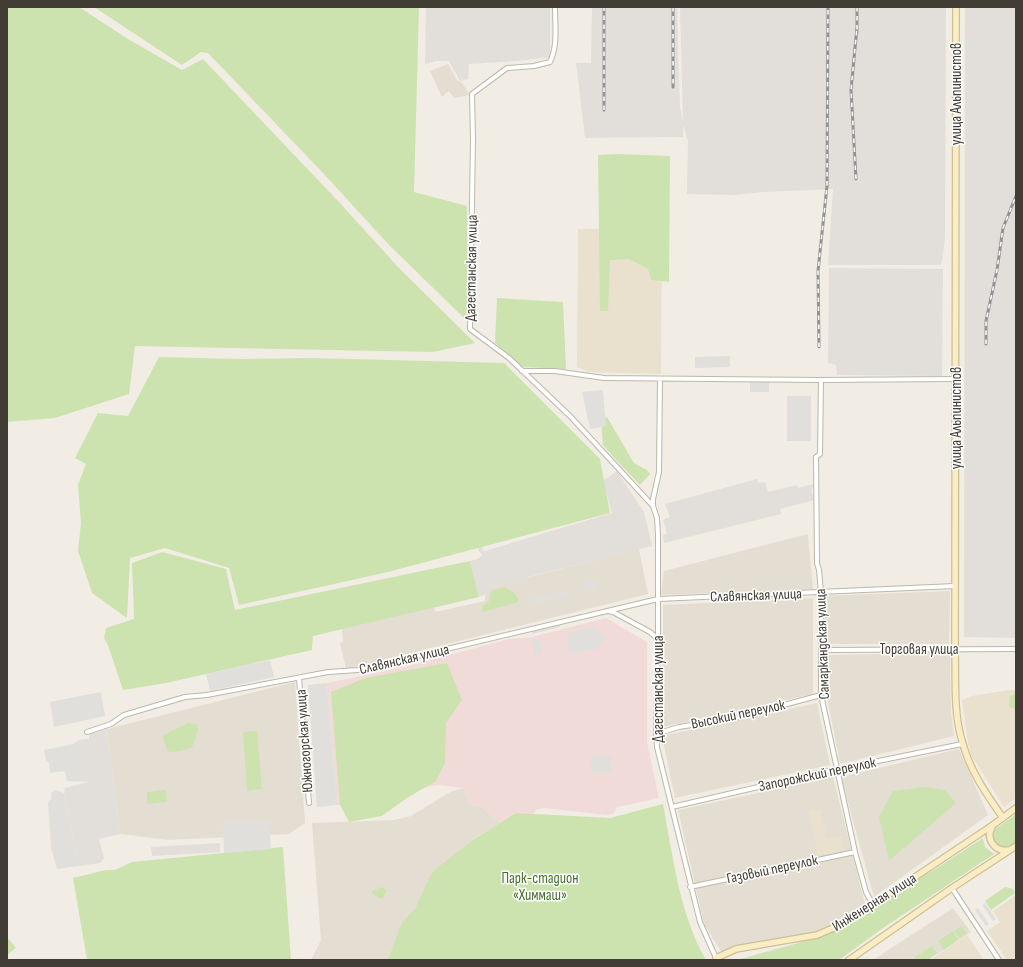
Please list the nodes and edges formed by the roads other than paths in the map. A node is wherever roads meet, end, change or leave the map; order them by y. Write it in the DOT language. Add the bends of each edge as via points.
graph roads {
  1 [pos="555,7"];
  2 [pos="956,7"];
  3 [pos="522,371"];
  4 [pos="660,379"];
  5 [pos="956,379"];
  6 [pos="821,380"];
  7 [pos="653,506"];
  8 [pos="955,586"];
  9 [pos="820,593"];
  10 [pos="658,599"];
  11 [pos="606,611"];
  12 [pos="658,639"];
  13 [pos="955,649"];
  14 [pos="1016,649"];
  15 [pos="821,650"];
  16 [pos="299,678"];
  17 [pos="821,695"];
  18 [pos="87,732"];
  19 [pos="656,734"];
  20 [pos="962,744"];
  21 [pos="838,769"];
  22 [pos="309,804"];
  23 [pos="672,806"];
  24 [pos="1016,808"];
  25 [pos="1003,818"];
  26 [pos="993,825"];
  27 [pos="1016,846"];
  28 [pos="1009,850"];
  29 [pos="855,852"];
  30 [pos="690,887"];
  31 [pos="952,888"];
  32 [pos="873,905"];
  33 [pos="717,959"];
  34 [pos="849,960"];
  35 [pos="999,960"];
  1 -- 3 [label="street, Дагестанская улица" via="555,48 550,62 507,68 472,94 470,329"];
  2 -- 5 [label="main road, улица Альпинистов"];
  3 -- 4 [label="street"];
  3 -- 7 [label="street, Дагестанская улица" via="570,416"];
  4 -- 6 [label="street"];
  4 -- 7 [label="street, Дагестанская улица" via="659,472"];
  5 -- 6 [label="street"];
  5 -- 8 [label="main road, улица Альпинистов"];
  6 -- 9 [label="street, Самаркандская улица" via="820,454 816,458 815,476"];
  7 -- 10 [label="street, Дагестанская улица" via="658,527"];
  8 -- 9 [label="street, Славянская улица"];
  8 -- 13 [label="main road, улица Альпинистов"];
  9 -- 10 [label="street, Славянская улица"];
  9 -- 15 [label="street, Самаркандская улица"];
  10 -- 11 [label="street, Славянская улица"];
  10 -- 12 [label="street, Дагестанская улица"];
  11 -- 12 [label="street" via="613,612"];
  11 -- 16 [label="street, Славянская улица" via="358,670 328,672"];
  12 -- 19 [label="street, Дагестанская улица"];
  13 -- 14 [label="street, Торговая улица"];
  13 -- 15 [label="street, Торговая улица"];
  13 -- 20 [label="main road, улица Альпинистов" via="957,718"];
  15 -- 17 [label="street, Самаркандская улица"];
  16 -- 18 [label="street, Славянская улица" via="186,696 124,715 111,724"];
  16 -- 22 [label="street, Южногорская улица"];
  17 -- 19 [label="street, Высокий переулок" via="735,718 679,727"];
  17 -- 21 [label="street, Самаркандская улица"];
  19 -- 23 [label="street, Дагестанская улица"];
  20 -- 21 [label="street, Запорожский переулок"];
  20 -- 25 [label="main road, улица Альпинистов" via="969,761"];
  21 -- 23 [label="street, Запорожский переулок"];
  21 -- 29 [label="street, Самаркандская улица"];
  23 -- 30 [label="street, Дагестанская улица"];
  24 -- 25 [label="main road, Инженерная улица"];
  25 -- 26 [label="main road, Инженерная улица"];
  26 -- 28 [label="main road" via="989,835 992,844 999,850"];
  26 -- 32 [label="main road, Инженерная улица"];
  27 -- 28 [label="main road, Инженерная улица"];
  28 -- 31 [label="main road, Инженерная улица"];
  29 -- 30 [label="street, Газовый переулок"];
  29 -- 32 [label="street, Самаркандская улица" via="866,892"];
  30 -- 33 [label="street, Дагестанская улица" via="700,922"];
  31 -- 34 [label="main road, Инженерная улица"];
  31 -- 35 [label="street"];
  32 -- 33 [label="main road, Инженерная улица" via="824,932 736,949"];
}
